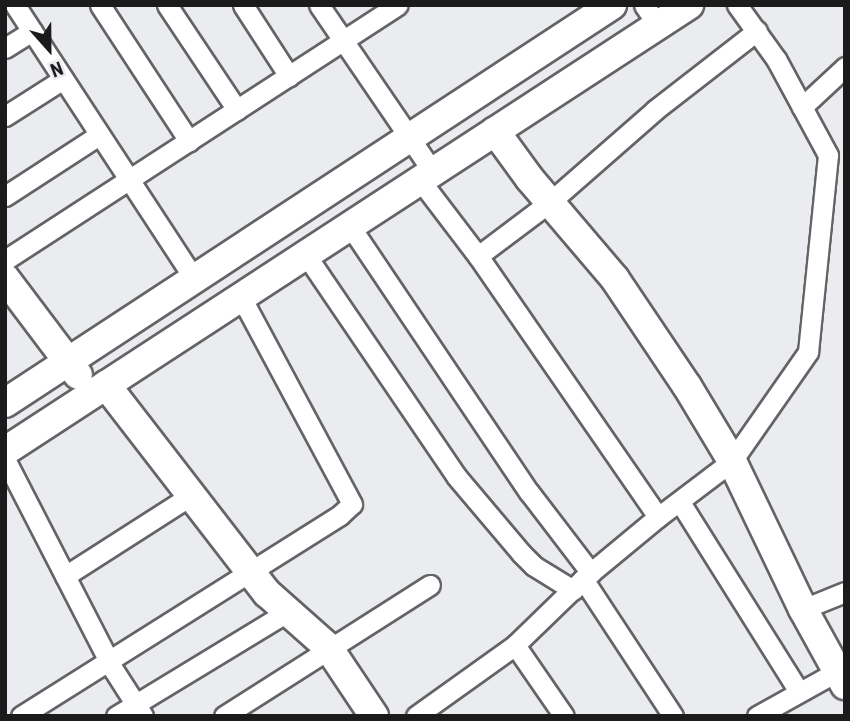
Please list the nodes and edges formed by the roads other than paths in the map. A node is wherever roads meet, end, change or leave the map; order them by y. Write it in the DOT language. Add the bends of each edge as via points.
graph roads {
  1 [pos="15,5"];
  2 [pos="100,5"];
  3 [pos="167,5"];
  4 [pos="243,5"];
  5 [pos="320,5"];
  6 [pos="396,5"];
  7 [pos="612,5"];
  8 [pos="689,5"];
  9 [pos="737,5"];
  10 [pos="651,15"];
  11 [pos="32,31"];
  12 [pos="757,31"];
  13 [pos="344,40"];
  14 [pos="5,48"];
  15 [pos="845,67"];
  16 [pos="289,76"];
  17 [pos="63,79"];
  18 [pos="802,107"];
  19 [pos="237,110"];
  20 [pos="5,116"];
  21 [pos="495,131"];
  22 [pos="99,135"];
  23 [pos="410,137"];
  24 [pos="189,141"];
  25 [pos="427,176"];
  26 [pos="128,180"];
  27 [pos="5,196"];
  28 [pos="550,202"];
  29 [pos="350,226"];
  30 [pos="306,255"];
  31 [pos="478,256"];
  32 [pos="5,260"];
  33 [pos="5,278"];
  34 [pos="194,279"];
  35 [pos="241,297"];
  36 [pos="68,361"];
  37 [pos="99,390"];
  38 [pos="5,403"];
  39 [pos="5,451"];
  40 [pos="5,459"];
  41 [pos="733,461"];
  42 [pos="193,494"];
  43 [pos="680,502"];
  44 [pos="658,517"];
  45 [pos="250,569"];
  46 [pos="65,576"];
  47 [pos="582,581"];
  48 [pos="430,584"];
  49 [pos="845,592"];
  50 [pos="803,609"];
  51 [pos="289,611"];
  52 [pos="515,645"];
  53 [pos="328,647"];
  54 [pos="108,660"];
  55 [pos="841,678"];
  56 [pos="799,692"];
  57 [pos="139,710"];
  58 [pos="763,714"];
  59 [pos="21,716"];
  60 [pos="116,716"];
  61 [pos="223,716"];
  62 [pos="374,716"];
  63 [pos="416,716"];
  64 [pos="564,716"];
  65 [pos="673,716"];
  1 -- 11 [label="street"];
  2 -- 24 [label="street"];
  3 -- 19 [label="street"];
  4 -- 16 [label="street"];
  5 -- 13 [label="street"];
  6 -- 13 [label="street"];
  7 -- 23 [label="main road"];
  8 -- 10 [label="main road"];
  9 -- 12 [label="street"];
  10 -- 21 [label="main road"];
  11 -- 14 [label="street"];
  11 -- 17 [label="street"];
  12 -- 18 [label="street"];
  12 -- 28 [label="street" via="655,110"];
  13 -- 16 [label="street"];
  13 -- 23 [label="street"];
  15 -- 18 [label="street"];
  16 -- 19 [label="street"];
  17 -- 20 [label="street"];
  17 -- 22 [label="street"];
  18 -- 41 [label="street" via="828,155 808,352"];
  19 -- 24 [label="street"];
  21 -- 25 [label="main road"];
  21 -- 28 [label="main road"];
  22 -- 26 [label="street"];
  22 -- 27 [label="street"];
  23 -- 25 [label="street"];
  23 -- 34 [label="main road"];
  24 -- 26 [label="street"];
  25 -- 29 [label="main road"];
  25 -- 31 [label="street"];
  26 -- 32 [label="street"];
  26 -- 34 [label="street"];
  28 -- 31 [label="street"];
  28 -- 41 [label="main road" via="615,279"];
  29 -- 30 [label="main road"];
  29 -- 47 [label="street" via="529,492"];
  30 -- 35 [label="main road"];
  30 -- 47 [label="street" via="456,476 521,553 534,566"];
  31 -- 44 [label="street"];
  33 -- 36 [label="main road"];
  34 -- 36 [label="main road"];
  35 -- 37 [label="main road"];
  35 -- 45 [label="street" via="352,504 340,516"];
  36 -- 37 [label="main road"];
  36 -- 38 [label="main road"];
  37 -- 39 [label="main road"];
  37 -- 42 [label="main road"];
  40 -- 46 [label="street"];
  41 -- 43 [label="street"];
  41 -- 50 [label="main road"];
  42 -- 45 [label="main road"];
  42 -- 46 [label="street"];
  43 -- 44 [label="street"];
  43 -- 56 [label="street"];
  44 -- 47 [label="street"];
  45 -- 51 [label="main road" via="267,593"];
  45 -- 54 [label="street"];
  46 -- 54 [label="street"];
  47 -- 52 [label="street"];
  47 -- 65 [label="street"];
  48 -- 53 [label="street"];
  49 -- 50 [label="street"];
  50 -- 55 [label="main road"];
  51 -- 53 [label="main road"];
  51 -- 57 [label="street"];
  52 -- 63 [label="street"];
  52 -- 64 [label="street"];
  53 -- 61 [label="street"];
  53 -- 62 [label="main road"];
  54 -- 57 [label="street"];
  54 -- 59 [label="street"];
  55 -- 56 [label="street"];
  56 -- 58 [label="street"];
  57 -- 60 [label="street"];
}
